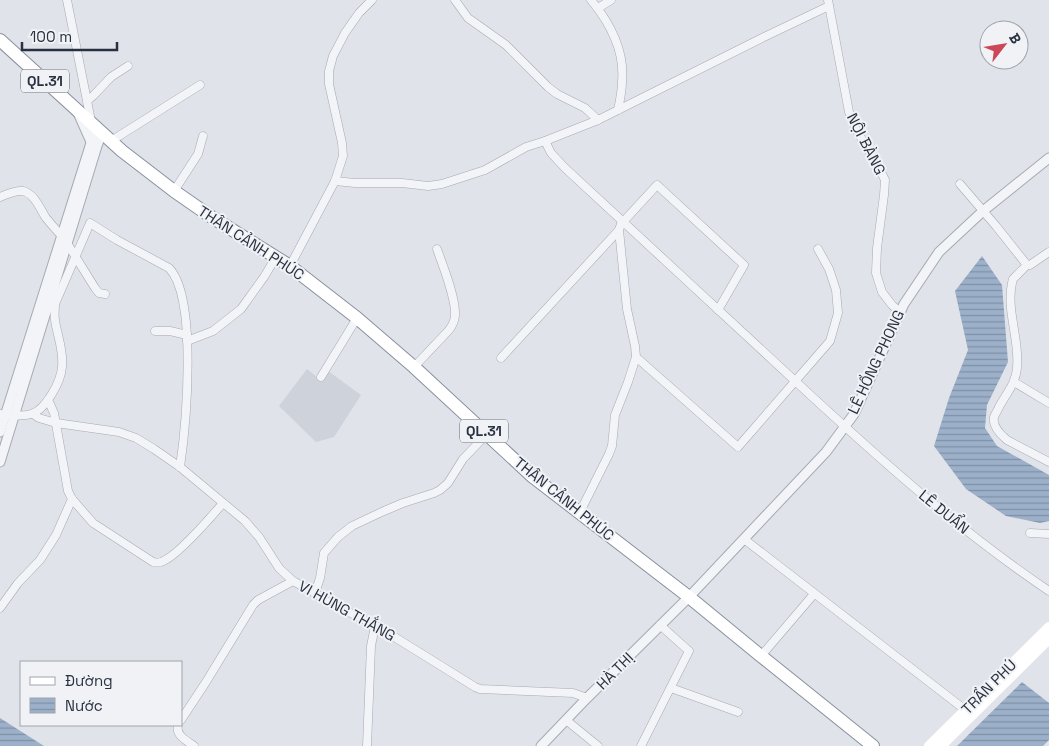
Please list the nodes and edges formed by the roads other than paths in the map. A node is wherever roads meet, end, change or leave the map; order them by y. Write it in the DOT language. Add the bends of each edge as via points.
graph roads {
  1 [pos="67,0"];
  2 [pos="372,0"];
  3 [pos="455,0"];
  4 [pos="591,0"];
  5 [pos="611,0"];
  6 [pos="829,3"];
  7 [pos="598,8"];
  8 [pos="0,40"];
  9 [pos="128,66"];
  10 [pos="200,85"];
  11 [pos="87,101"];
  12 [pos="74,106"];
  13 [pos="618,110"];
  14 [pos="598,120"];
  15 [pos="100,131"];
  16 [pos="203,136"];
  17 [pos="545,140"];
  18 [pos="94,144"];
  19 [pos="122,151"];
  20 [pos="1049,158"];
  21 [pos="336,182"];
  22 [pos="960,184"];
  23 [pos="174,191"];
  24 [pos="0,197"];
  25 [pos="983,211"];
  26 [pos="623,221"];
  27 [pos="619,230"];
  28 [pos="64,240"];
  29 [pos="437,249"];
  30 [pos="818,249"];
  31 [pos="1049,252"];
  32 [pos="76,257"];
  33 [pos="276,257"];
  34 [pos="1027,265"];
  35 [pos="290,266"];
  36 [pos="105,294"];
  37 [pos="718,310"];
  38 [pos="900,312"];
  39 [pos="357,318"];
  40 [pos="155,331"];
  41 [pos="187,338"];
  42 [pos="636,357"];
  43 [pos="501,358"];
  44 [pos="414,367"];
  45 [pos="321,377"];
  46 [pos="796,382"];
  47 [pos="1014,382"];
  48 [pos="48,400"];
  49 [pos="1049,403"];
  50 [pos="33,414"];
  51 [pos="7,415"];
  52 [pos="56,423"];
  53 [pos="844,427"];
  54 [pos="0,432"];
  55 [pos="487,434"];
  56 [pos="0,462"];
  57 [pos="1049,462"];
  58 [pos="180,467"];
  59 [pos="72,499"];
  60 [pos="224,503"];
  61 [pos="580,512"];
  62 [pos="1030,533"];
  63 [pos="1049,534"];
  64 [pos="744,539"];
  65 [pos="292,581"];
  66 [pos="1049,591"];
  67 [pos="315,592"];
  68 [pos="814,594"];
  69 [pos="689,597"];
  70 [pos="0,608"];
  71 [pos="660,625"];
  72 [pos="375,626"];
  73 [pos="1049,627"];
  74 [pos="1049,639"];
  75 [pos="761,656"];
  76 [pos="671,688"];
  77 [pos="587,698"];
  78 [pos="738,712"];
  79 [pos="969,713"];
  80 [pos="182,718"];
  81 [pos="566,720"];
  82 [pos="178,726"];
  83 [pos="858,734"];
  84 [pos="194,746"];
  85 [pos="367,746"];
  86 [pos="541,746"];
  87 [pos="598,746"];
  88 [pos="641,746"];
  89 [pos="864,746"];
  90 [pos="873,746"];
  91 [pos="929,746"];
  92 [pos="941,746"];
  1 -- 11 [label="street"];
  2 -- 21 [label="street" via="345,33 330,64 330,84 343,150"];
  3 -- 14 [label="street" via="468,18 506,46 551,90 585,108"];
  4 -- 7 [label="street"];
  5 -- 7 [label="street"];
  6 -- 13 [label="street"];
  6 -- 38 [label="street, NỘI BÀNG" via="849,112 885,180 876,274 882,292"];
  7 -- 13 [label="street" via="613,32 620,53 622,82"];
  8 -- 12 [label="highway, QL.31"];
  9 -- 11 [label="street" via="111,77"];
  10 -- 15 [label="street"];
  11 -- 15 [label="street"];
  12 -- 15 [label="highway, QL.31"];
  12 -- 18 [label="street"];
  13 -- 14 [label="street"];
  14 -- 17 [label="street"];
  15 -- 18 [label="street"];
  15 -- 19 [label="highway, THÂN CẢNH PHÚC / QL.31"];
  16 -- 23 [label="street" via="198,154"];
  17 -- 21 [label="street" via="485,170 442,184"];
  17 -- 26 [label="street, LÊ DUẨN" via="550,153"];
  18 -- 19 [label="street"];
  18 -- 28 [label="street"];
  19 -- 23 [label="highway, THÂN CẢNH PHÚC / QL.31"];
  20 -- 25 [label="street, LÊ HỒNG PHONG"];
  21 -- 35 [label="street"];
  22 -- 25 [label="street"];
  23 -- 33 [label="highway, THÂN CẢNH PHÚC / QL.31"];
  24 -- 28 [label="street" via="14,192 27,193"];
  25 -- 34 [label="street"];
  25 -- 38 [label="street, LÊ HỒNG PHONG" via="939,252"];
  26 -- 27 [label="street"];
  26 -- 37 [label="street, LÊ DUẨN"];
  26 -- 37 [label="street" via="657,184 744,265"];
  27 -- 42 [label="street" via="627,309"];
  27 -- 43 [label="street"];
  28 -- 32 [label="street"];
  28 -- 51 [label="street"];
  29 -- 44 [label="street" via="452,295 455,316 449,330"];
  30 -- 46 [label="street" via="836,290 838,313 830,341"];
  31 -- 34 [label="street"];
  32 -- 36 [label="street" via="95,288"];
  32 -- 41 [label="street" via="90,223 169,268 183,297"];
  32 -- 48 [label="street" via="56,304 54,319 63,366 59,382"];
  33 -- 35 [label="highway, THÂN CẢNH PHÚC / QL.31"];
  33 -- 41 [label="street" via="242,309 213,331"];
  34 -- 47 [label="street" via="1013,279 1011,287 1017,368"];
  35 -- 39 [label="highway, THÂN CẢNH PHÚC / QL.31"];
  37 -- 46 [label="street, LÊ DUẨN"];
  38 -- 53 [label="street, LÊ HỒNG PHONG" via="854,414"];
  39 -- 44 [label="highway, THÂN CẢNH PHÚC / QL.31"];
  39 -- 45 [label="street"];
  40 -- 41 [label="street" via="170,331"];
  41 -- 58 [label="street" via="187,405"];
  42 -- 46 [label="street" via="738,447"];
  42 -- 61 [label="street" via="615,415 612,446"];
  44 -- 55 [label="highway, THÂN CẢNH PHÚC / QL.31"];
  46 -- 53 [label="street, LÊ DUẨN"];
  47 -- 49 [label="street"];
  47 -- 57 [label="street" via="994,418 995,426 1007,440"];
  48 -- 50 [label="street"];
  48 -- 52 [label="street"];
  50 -- 51 [label="street"];
  50 -- 52 [label="street, VI HÙNG THẮNG"];
  51 -- 54 [label="street"];
  51 -- 56 [label="street"];
  52 -- 58 [label="street, VI HÙNG THẮNG" via="119,432 141,441"];
  52 -- 59 [label="street"];
  53 -- 64 [label="street, LÊ HỒNG PHONG" via="826,452"];
  53 -- 66 [label="street, LÊ DUẨN" via="946,515"];
  55 -- 61 [label="highway, THÂN CẢNH PHÚC / QL.31"];
  55 -- 67 [label="street" via="440,490 403,502 352,526 338,537 324,553"];
  58 -- 60 [label="street, VI HÙNG THẮNG"];
  59 -- 60 [label="street" via="93,522 157,563 172,556"];
  59 -- 70 [label="street" via="56,535 40,560"];
  60 -- 65 [label="street, VI HÙNG THẮNG" via="256,532 279,568"];
  61 -- 69 [label="highway, THÂN CẢNH PHÚC / QL.31"];
  62 -- 63 [label="street"];
  64 -- 68 [label="street"];
  64 -- 69 [label="street, LÊ HỒNG PHONG"];
  65 -- 67 [label="street, VI HÙNG THẮNG"];
  65 -- 80 [label="street" via="253,604"];
  67 -- 72 [label="street, VI HÙNG THẮNG"];
  68 -- 75 [label="street"];
  68 -- 79 [label="street"];
  69 -- 71 [label="street, HÀ THỊ"];
  69 -- 75 [label="highway, THÂN CẢNH PHÚC / QL.31"];
  71 -- 76 [label="street" via="690,651"];
  71 -- 77 [label="street, HÀ THỊ"];
  72 -- 77 [label="street, VI HÙNG THẮNG" via="480,689 574,693"];
  72 -- 85 [label="street" via="371,646"];
  73 -- 79 [label="main road, TRẦN PHÚ"];
  74 -- 79 [label="main road, TRẦN PHÚ"];
  75 -- 83 [label="highway, THÂN CẢNH PHÚC / QL.31"];
  76 -- 78 [label="street"];
  76 -- 88 [label="street"];
  77 -- 81 [label="street, HÀ THỊ"];
  79 -- 91 [label="main road, TRẦN PHÚ"];
  79 -- 92 [label="main road, TRẦN PHÚ"];
  81 -- 86 [label="street, HÀ THỊ"];
  81 -- 87 [label="street"];
  82 -- 84 [label="street" via="178,732"];
  83 -- 89 [label="street"];
  83 -- 90 [label="highway, THÂN CẢNH PHÚC / QL.31"];
}
